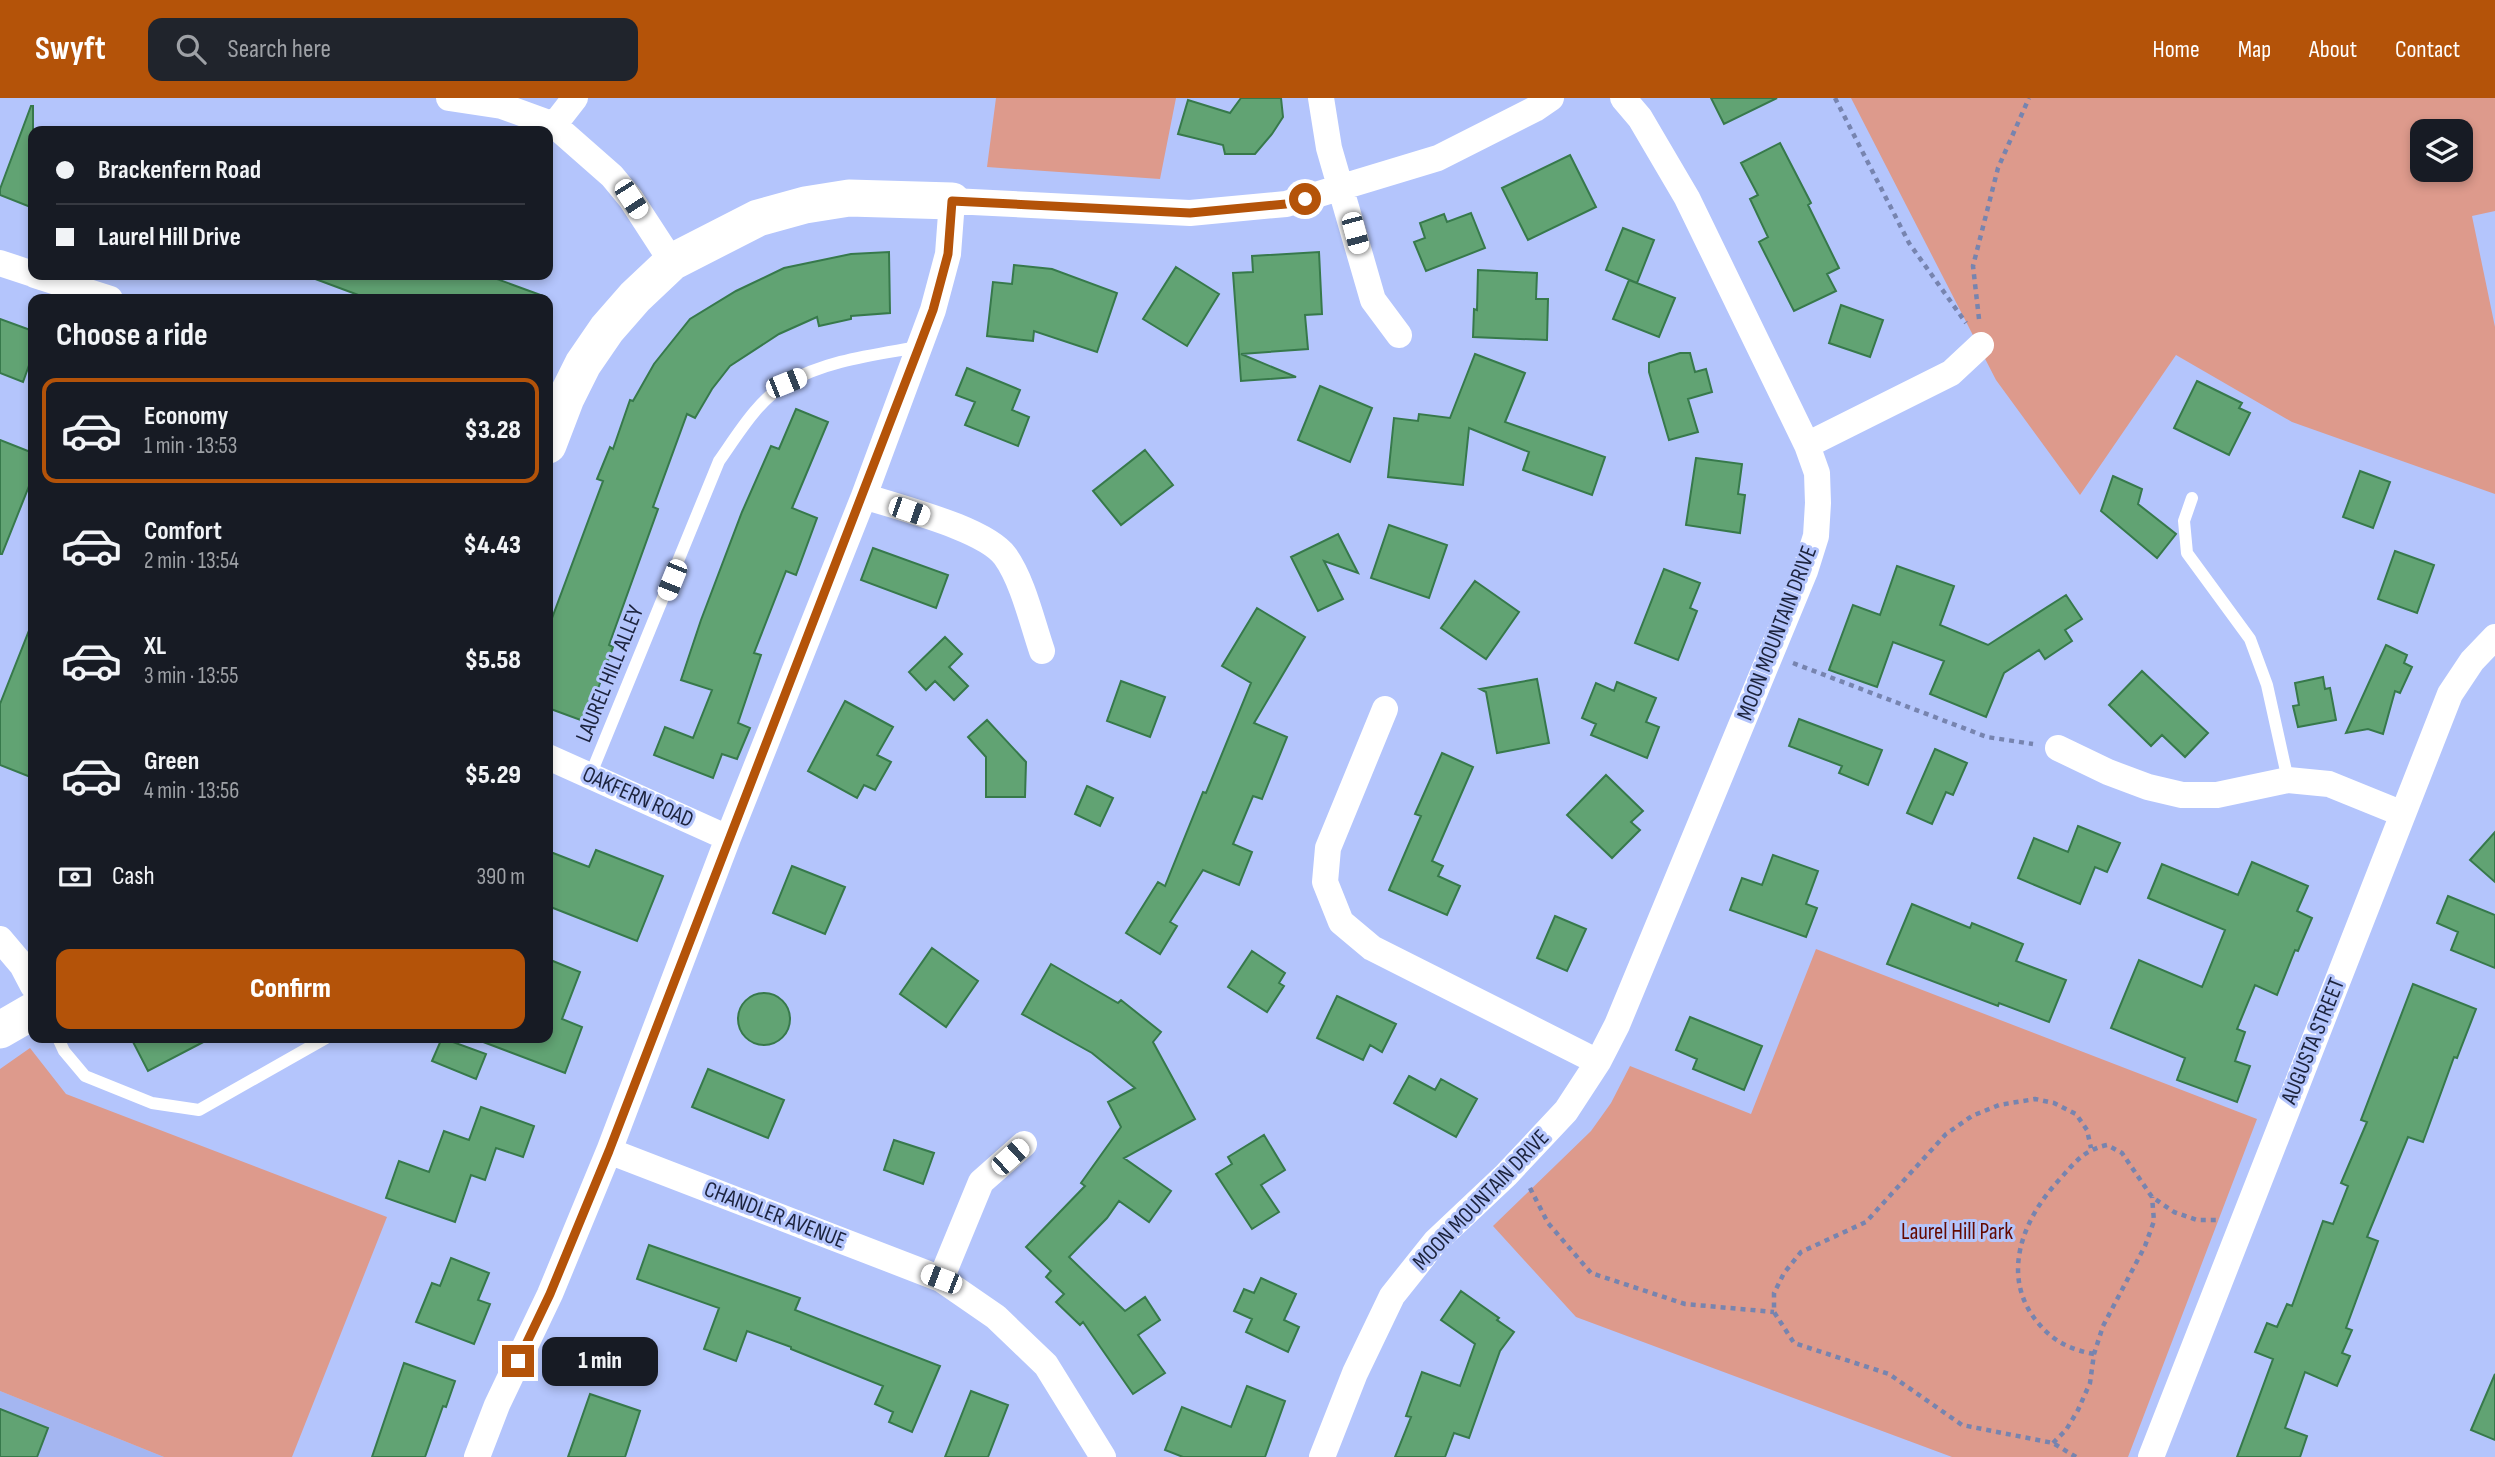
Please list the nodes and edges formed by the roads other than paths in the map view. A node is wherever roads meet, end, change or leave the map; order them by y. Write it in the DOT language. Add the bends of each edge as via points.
graph roads {
  1 [pos="449,98"];
  2 [pos="575,98"];
  3 [pos="1321,98"];
  4 [pos="1551,98"];
  5 [pos="1623,98"];
  6 [pos="554,125"];
  7 [pos="1343,188"];
  8 [pos="952,201"];
  9 [pos="672,262"];
  10 [pos="0,263"];
  11 [pos="28,272"];
  12 [pos="52,280"];
  13 [pos="95,294"];
  14 [pos="1399,335"];
  15 [pos="1981,345"];
  16 [pos="919,347"];
  17 [pos="553,427"];
  18 [pos="1807,445"];
  19 [pos="864,496"];
  20 [pos="2192,498"];
  21 [pos="2495,638"];
  22 [pos="1042,651"];
  23 [pos="1385,709"];
  24 [pos="2058,748"];
  25 [pos="553,759"];
  26 [pos="590,776"];
  27 [pos="2288,780"];
  28 [pos="2403,814"];
  29 [pos="728,838"];
  30 [pos="0,939"];
  31 [pos="28,976"];
  32 [pos="28,1015"];
  33 [pos="0,1031"];
  34 [pos="60,1043"];
  35 [pos="317,1043"];
  36 [pos="1598,1062"];
  37 [pos="1024,1144"];
  38 [pos="609,1151"];
  39 [pos="941,1279"];
  40 [pos="477,1457"];
  41 [pos="1103,1457"];
  42 [pos="1321,1457"];
  43 [pos="2151,1457"];
  1 -- 6 [label="street" via="502,106"];
  2 -- 6 [label="street"];
  3 -- 7 [label="street" via="1329,148"];
  4 -- 7 [label="street" via="1438,158"];
  5 -- 18 [label="street, MOON MOUNTAIN DRIVE" via="1640,118 1686,198"];
  6 -- 9 [label="street" via="612,176"];
  7 -- 8 [label="street" via="1286,204 1190,213"];
  7 -- 14 [label="street" via="1373,300"];
  8 -- 9 [label="street" via="849,198 805,205 758,218"];
  8 -- 16 [label="street" via="948,254"];
  9 -- 17 [label="street" via="607,329 583,364"];
  10 -- 11 [label="street"];
  12 -- 13 [label="street"];
  15 -- 18 [label="street" via="1951,373"];
  16 -- 19 [label="street"];
  16 -- 26 [label="lane, LAUREL HILL ALLEY" via="843,360 786,383 741,430 719,461"];
  18 -- 36 [label="street, MOON MOUNTAIN DRIVE" via="1817,472 1816,536 1805,571"];
  19 -- 22 [label="street" via="977,534 1004,554 1015,572"];
  19 -- 29 [label="street"];
  20 -- 27 [label="lane" via="2185,521 2187,553 2250,639 2267,685"];
  21 -- 28 [label="street, AUGUSTA STREET" via="2472,661 2450,694"];
  23 -- 36 [label="street" via="1328,848 1325,882 1341,922 1372,948"];
  24 -- 27 [label="street" via="2108,772 2182,795 2217,795"];
  25 -- 26 [label="street, OAKFERN ROAD"];
  26 -- 29 [label="street, OAKFERN ROAD"];
  27 -- 28 [label="street" via="2329,785"];
  28 -- 43 [label="street, AUGUSTA STREET"];
  29 -- 38 [label="street"];
  30 -- 31 [label="street"];
  32 -- 33 [label="street"];
  34 -- 35 [label="lane" via="85,1076 152,1103 199,1110"];
  36 -- 42 [label="street, MOON MOUNTAIN DRIVE" via="1566,1111 1435,1242 1392,1296"];
  37 -- 39 [label="street" via="981,1182"];
  38 -- 39 [label="street, CHANDLER AVENUE"];
  38 -- 40 [label="street"];
  39 -- 41 [label="street, CHANDLER AVENUE" via="996,1317 1046,1365"];
}
